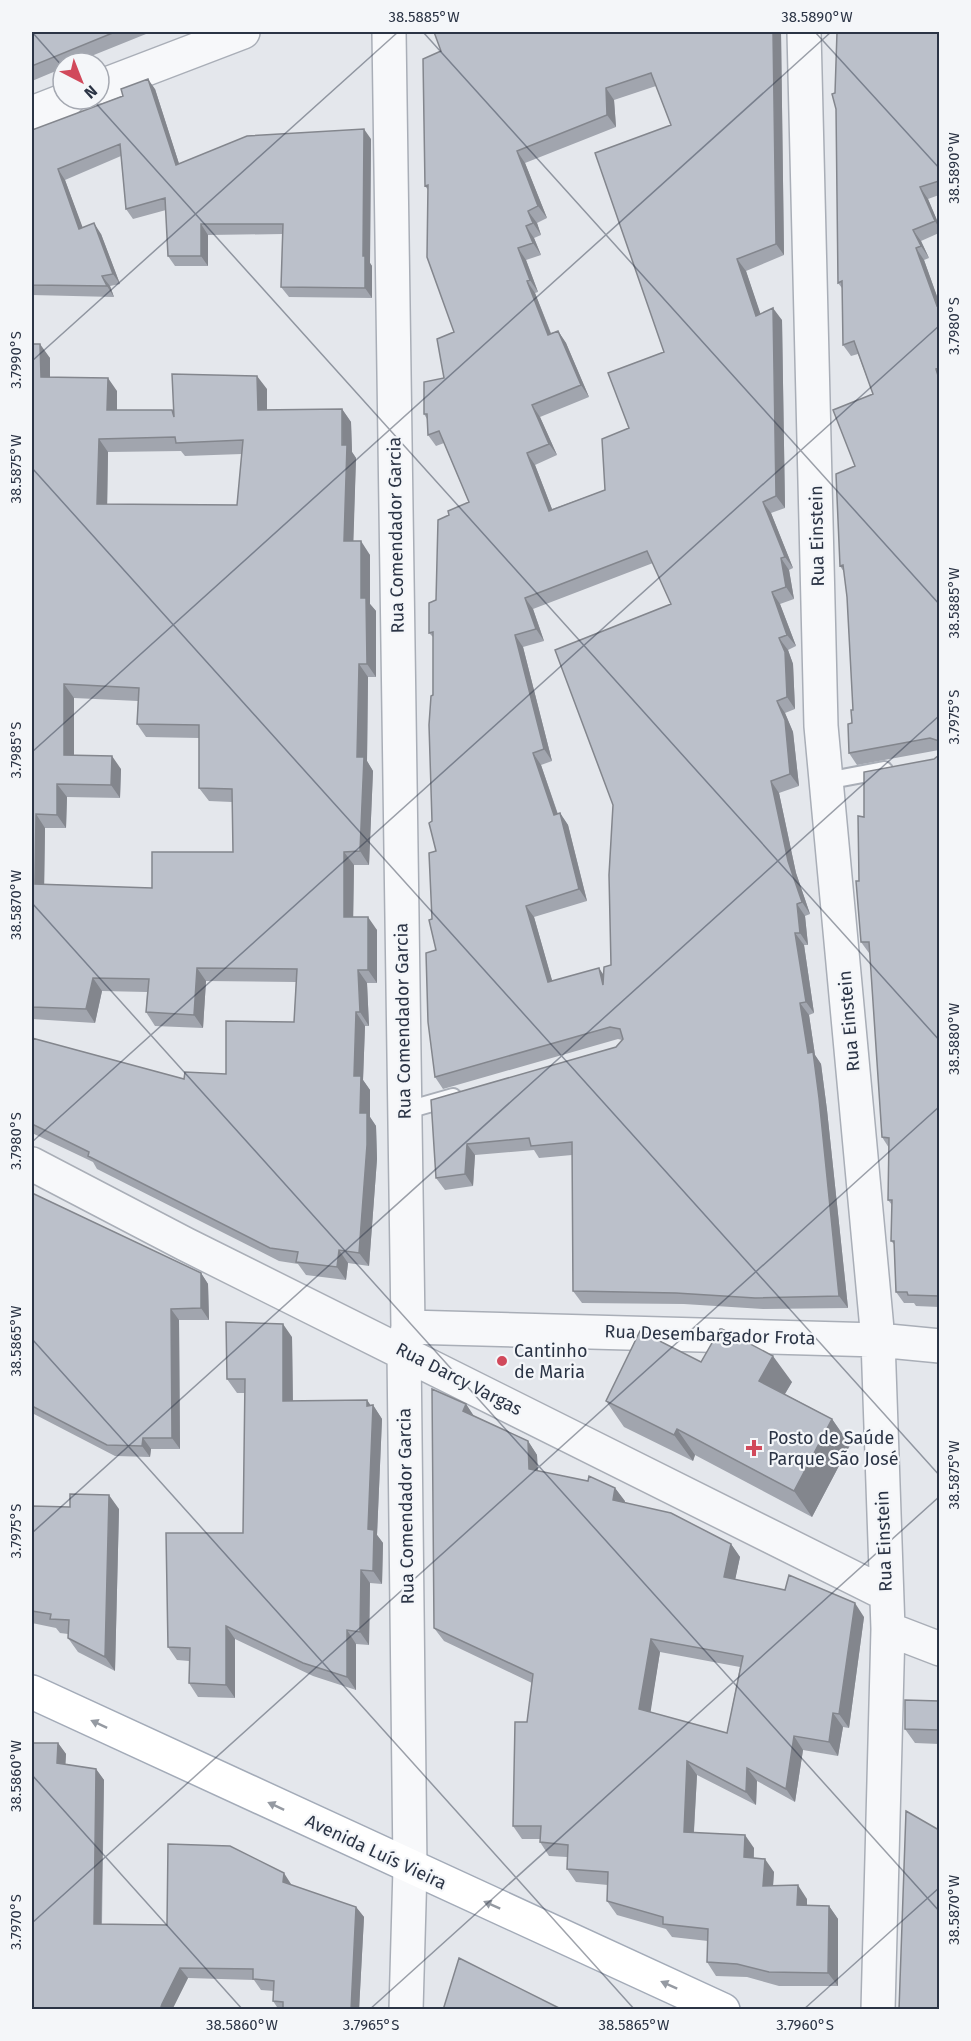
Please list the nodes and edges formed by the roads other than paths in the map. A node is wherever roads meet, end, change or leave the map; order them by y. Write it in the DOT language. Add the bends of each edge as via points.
graph roads {
  1 [pos="243,32"];
  2 [pos="389,32"];
  3 [pos="804,32"];
  4 [pos="111,82"];
  5 [pos="51,106"];
  6 [pos="32,113"];
  7 [pos="906,766"];
  8 [pos="826,781"];
  9 [pos="473,1091"];
  10 [pos="404,1111"];
  11 [pos="32,1164"];
  12 [pos="406,1339"];
  13 [pos="878,1340"];
  14 [pos="939,1346"];
  15 [pos="886,1594"];
  16 [pos="888,1629"];
  17 [pos="939,1649"];
  18 [pos="32,1692"];
  19 [pos="410,1868"];
  20 [pos="406,2010"];
  21 [pos="723,2010"];
  22 [pos="878,2010"];
  1 -- 4 [label="street"];
  2 -- 10 [label="street, Rua Comendador Garcia"];
  3 -- 8 [label="street, Rua Einstein" via="821,726"];
  5 -- 6 [label="street"];
  7 -- 8 [label="lane"];
  8 -- 13 [label="street, Rua Einstein"];
  9 -- 10 [label="lane"];
  10 -- 12 [label="street, Rua Comendador Garcia"];
  11 -- 12 [label="street, Rua Darcy Vargas" via="185,1244"];
  12 -- 13 [label="street, Rua Desembargador Frota"];
  12 -- 15 [label="street, Rua Darcy Vargas"];
  12 -- 19 [label="street, Rua Comendador Garcia"];
  13 -- 14 [label="street, Rua Desembargador Frota"];
  13 -- 15 [label="street, Rua Einstein"];
  15 -- 16 [label="street, Rua Einstein"];
  16 -- 17 [label="street"];
  16 -- 22 [label="street, Rua Einstein"];
  19 -- 18 [label="main road, Avenida Luís Vieira, one-way"];
  19 -- 20 [label="street, Rua Comendador Garcia"];
  21 -- 19 [label="main road, Avenida Luís Vieira, one-way"];
}
